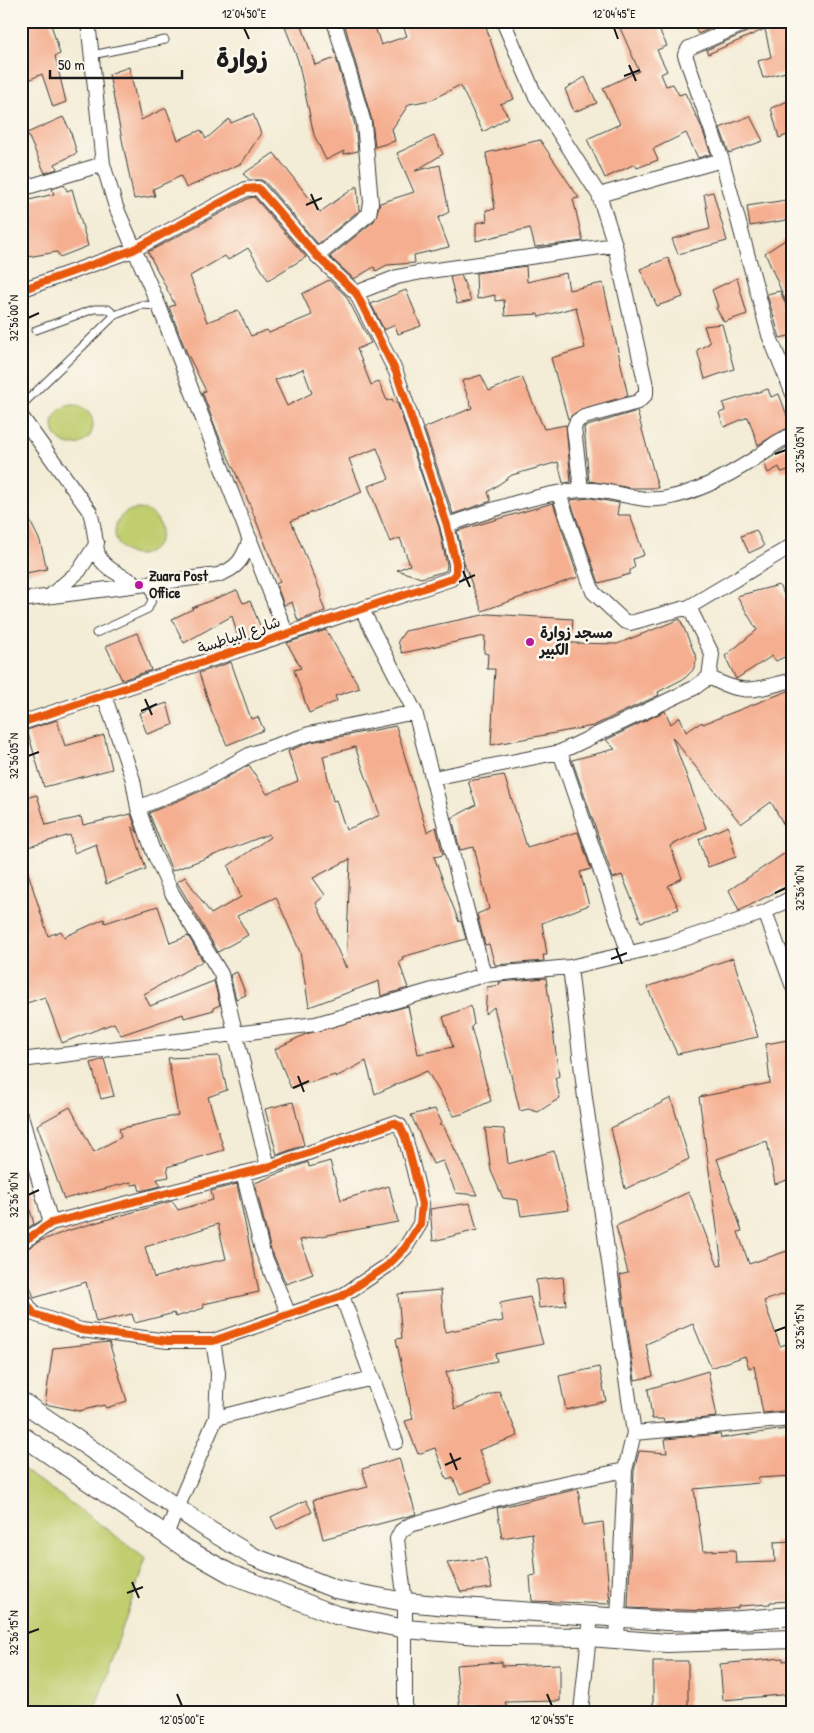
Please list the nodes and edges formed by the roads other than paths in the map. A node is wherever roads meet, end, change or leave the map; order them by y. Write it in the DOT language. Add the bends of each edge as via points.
graph roads {
  1 [pos="88,21"];
  2 [pos="334,21"];
  3 [pos="502,21"];
  4 [pos="750,21"];
  5 [pos="165,40"];
  6 [pos="92,55"];
  7 [pos="722,160"];
  8 [pos="103,164"];
  9 [pos="21,189"];
  10 [pos="599,195"];
  11 [pos="615,245"];
  12 [pos="133,250"];
  13 [pos="317,256"];
  14 [pos="21,290"];
  15 [pos="356,292"];
  16 [pos="159,306"];
  17 [pos="115,315"];
  18 [pos="36,330"];
  19 [pos="793,394"];
  20 [pos="21,406"];
  21 [pos="21,416"];
  22 [pos="793,435"];
  23 [pos="581,490"];
  24 [pos="559,494"];
  25 [pos="447,525"];
  26 [pos="250,540"];
  27 [pos="97,543"];
  28 [pos="793,545"];
  29 [pos="144,585"];
  30 [pos="50,596"];
  31 [pos="21,600"];
  32 [pos="689,607"];
  33 [pos="362,610"];
  34 [pos="96,633"];
  35 [pos="286,633"];
  36 [pos="709,677"];
  37 [pos="793,680"];
  38 [pos="104,695"];
  39 [pos="415,712"];
  40 [pos="21,723"];
  41 [pos="560,752"];
  42 [pos="433,778"];
  43 [pos="138,808"];
  44 [pos="793,897"];
  45 [pos="765,912"];
  46 [pos="629,954"];
  47 [pos="570,967"];
  48 [pos="484,975"];
  49 [pos="793,987"];
  50 [pos="236,1033"];
  51 [pos="21,1060"];
  52 [pos="21,1116"];
  53 [pos="268,1167"];
  54 [pos="243,1173"];
  55 [pos="51,1223"];
  56 [pos="21,1243"];
  57 [pos="21,1295"];
  58 [pos="342,1296"];
  59 [pos="288,1315"];
  60 [pos="213,1341"];
  61 [pos="372,1378"];
  62 [pos="21,1401"];
  63 [pos="216,1418"];
  64 [pos="793,1418"];
  65 [pos="634,1433"];
  66 [pos="21,1435"];
  67 [pos="396,1442"];
  68 [pos="625,1470"];
  69 [pos="177,1510"];
  70 [pos="166,1534"];
  71 [pos="405,1602"];
  72 [pos="591,1616"];
  73 [pos="793,1616"];
  74 [pos="618,1618"];
  75 [pos="405,1630"];
  76 [pos="589,1637"];
  77 [pos="618,1639"];
  78 [pos="793,1639"];
  79 [pos="405,1712"];
  80 [pos="581,1712"];
  1 -- 6 [label="street"];
  2 -- 13 [label="street" via="364,123 371,203 369,214"];
  3 -- 10 [label="street" via="534,95"];
  4 -- 7 [label="street" via="689,48 684,55"];
  5 -- 6 [label="lane"];
  6 -- 8 [label="street"];
  7 -- 10 [label="street"];
  7 -- 19 [label="street" via="769,335"];
  8 -- 9 [label="street"];
  8 -- 12 [label="street"];
  10 -- 11 [label="street"];
  11 -- 15 [label="street" via="422,272"];
  11 -- 23 [label="street" via="646,394 638,402 577,421 574,428"];
  12 -- 13 [label="street" via="246,189 258,188"];
  12 -- 14 [label="street"];
  12 -- 16 [label="street"];
  13 -- 15 [label="street"];
  15 -- 25 [label="street" via="396,372"];
  16 -- 17 [label="lane" via="141,305"];
  16 -- 26 [label="street"];
  17 -- 18 [label="lane" via="108,309 94,309"];
  17 -- 20 [label="lane"];
  21 -- 27 [label="street" via="90,512"];
  22 -- 23 [label="street" via="692,491 665,498 642,498"];
  23 -- 24 [label="street"];
  24 -- 25 [label="street"];
  24 -- 32 [label="street" via="593,592 624,621 630,623"];
  25 -- 33 [label="street, شارع البياطسة" via="456,564 456,573 451,579"];
  26 -- 29 [label="street" via="239,564 232,570 218,575"];
  26 -- 35 [label="street"];
  27 -- 29 [label="street" via="100,559 108,567"];
  27 -- 30 [label="street" via="78,571"];
  28 -- 32 [label="street"];
  29 -- 30 [label="street"];
  29 -- 34 [label="lane" via="152,600 148,609"];
  30 -- 31 [label="street"];
  32 -- 36 [label="street" via="712,654"];
  33 -- 35 [label="street, شارع البياطسة"];
  33 -- 39 [label="street"];
  35 -- 38 [label="street, شارع البياطسة"];
  36 -- 37 [label="street" via="729,688 751,690"];
  36 -- 41 [label="street" via="694,688"];
  38 -- 40 [label="street, شارع البياطسة"];
  38 -- 43 [label="street" via="133,780"];
  39 -- 42 [label="street"];
  39 -- 43 [label="street" via="308,734 259,751 204,780"];
  41 -- 42 [label="street"];
  41 -- 46 [label="street"];
  42 -- 48 [label="street"];
  43 -- 50 [label="street" via="172,892 221,974"];
  44 -- 45 [label="street"];
  45 -- 46 [label="street"];
  45 -- 49 [label="street"];
  46 -- 47 [label="street"];
  47 -- 48 [label="street"];
  47 -- 65 [label="street" via="587,1118"];
  48 -- 50 [label="street" via="316,1024"];
  50 -- 51 [label="street"];
  50 -- 53 [label="street"];
  52 -- 55 [label="street"];
  53 -- 54 [label="street"];
  53 -- 58 [label="street" via="394,1123 400,1126 422,1204 420,1224 405,1248 387,1266"];
  54 -- 55 [label="street"];
  54 -- 59 [label="street" via="262,1250"];
  55 -- 56 [label="street"];
  57 -- 60 [label="street" via="34,1314 81,1330 168,1341"];
  58 -- 59 [label="street"];
  58 -- 61 [label="street"];
  59 -- 60 [label="street"];
  60 -- 63 [label="street" via="218,1374"];
  61 -- 63 [label="street"];
  61 -- 67 [label="street"];
  62 -- 69 [label="street"];
  63 -- 69 [label="street"];
  64 -- 65 [label="street"];
  65 -- 68 [label="street"];
  66 -- 70 [label="street"];
  68 -- 71 [label="street" via="517,1493 410,1525 401,1531 397,1539"];
  68 -- 74 [label="street"];
  69 -- 70 [label="street"];
  69 -- 71 [label="street" via="254,1557 304,1578 335,1589"];
  70 -- 75 [label="street" via="231,1574 285,1597 336,1615"];
  71 -- 72 [label="street"];
  71 -- 75 [label="street"];
  72 -- 74 [label="street"];
  72 -- 76 [label="street"];
  73 -- 74 [label="street" via="713,1622"];
  74 -- 77 [label="street"];
  75 -- 76 [label="street" via="491,1636"];
  75 -- 79 [label="street"];
  76 -- 77 [label="street"];
  76 -- 80 [label="street"];
  77 -- 78 [label="street" via="668,1643"];
}
